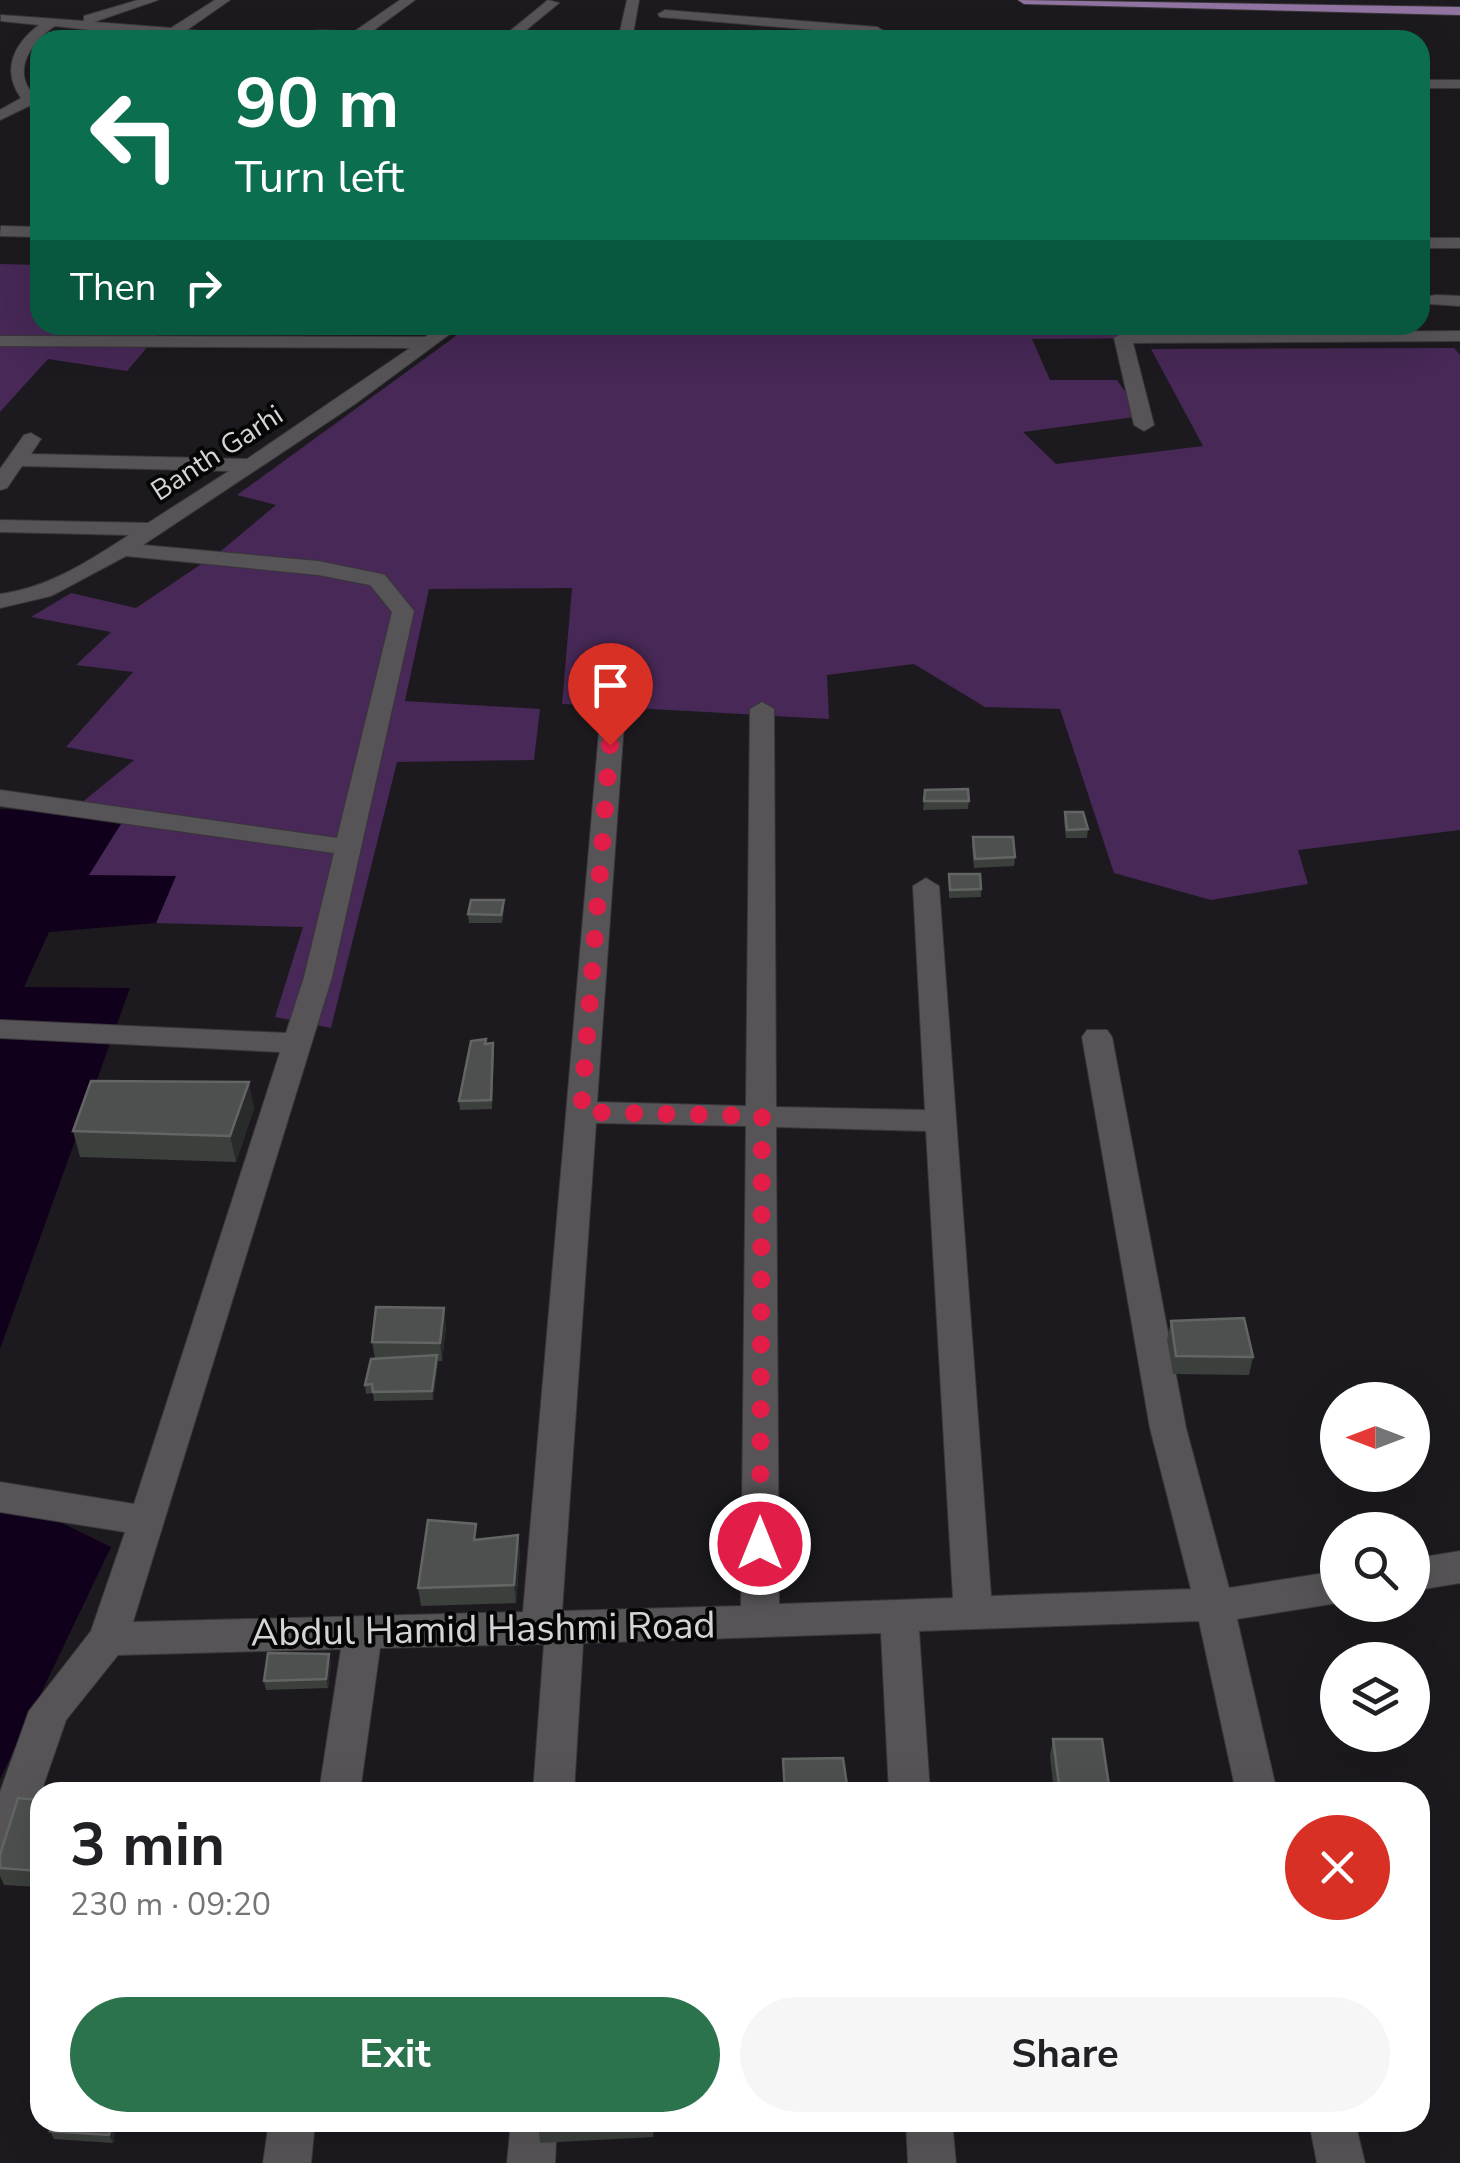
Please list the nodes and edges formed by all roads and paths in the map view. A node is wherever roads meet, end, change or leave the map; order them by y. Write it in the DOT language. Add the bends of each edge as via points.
graph roads {
  1 [pos="152,0"];
  2 [pos="224,0"];
  3 [pos="409,0"];
  4 [pos="633,0"];
  5 [pos="1024,0"];
  6 [pos="553,3"];
  7 [pos="18,4"];
  8 [pos="1460,11"];
  9 [pos="3,13"];
  10 [pos="665,14"];
  11 [pos="53,22"];
  12 [pos="344,22"];
  13 [pos="77,24"];
  14 [pos="40,30"];
  15 [pos="122,30"];
  16 [pos="176,30"];
  17 [pos="330,30"];
  18 [pos="372,30"];
  19 [pos="519,30"];
  20 [pos="628,30"];
  21 [pos="793,30"];
  22 [pos="30,37"];
  23 [pos="6,52"];
  24 [pos="1430,84"];
  25 [pos="1460,84"];
  26 [pos="0,93"];
  27 [pos="30,101"];
  28 [pos="0,116"];
  29 [pos="1,231"];
  30 [pos="30,232"];
  31 [pos="1430,243"];
  32 [pos="1460,243"];
  33 [pos="1436,300"];
  34 [pos="1460,301"];
  35 [pos="439,335"];
  36 [pos="1460,336"];
  37 [pos="0,341"];
  38 [pos="429,343"];
  39 [pos="1144,424"];
  40 [pos="31,439"];
  41 [pos="16,460"];
  42 [pos="252,465"];
  43 [pos="0,484"];
  44 [pos="0,526"];
  45 [pos="152,530"];
  46 [pos="120,549"];
  47 [pos="0,601"];
  48 [pos="613,708"];
  49 [pos="762,710"];
  50 [pos="0,798"];
  51 [pos="348,847"];
  52 [pos="926,886"];
  53 [pos="0,1029"];
  54 [pos="1097,1038"];
  55 [pos="298,1043"];
  56 [pos="581,1112"];
  57 [pos="762,1116"];
  58 [pos="941,1122"];
  59 [pos="0,1497"];
  60 [pos="147,1521"];
  61 [pos="1460,1567"];
  62 [pos="1430,1572"];
  63 [pos="1320,1589"];
  64 [pos="1214,1604"];
  65 [pos="973,1613"];
  66 [pos="900,1616"];
  67 [pos="760,1622"];
  68 [pos="553,1628"];
  69 [pos="363,1633"];
  70 [pos="108,1639"];
  71 [pos="341,1782"];
  72 [pos="554,1782"];
  73 [pos="909,1782"];
  74 [pos="1255,1782"];
  75 [pos="0,1850"];
  76 [pos="291,2132"];
  77 [pos="533,2132"];
  78 [pos="930,2132"];
  79 [pos="1334,2132"];
  80 [pos="286,2163"];
  81 [pos="531,2163"];
  82 [pos="932,2163"];
  83 [pos="1341,2163"];
  1 -- 13 [label="street"];
  2 -- 16 [label="street"];
  3 -- 18 [label="street"];
  4 -- 20 [label="street"];
  5 -- 8 [label="main road"];
  6 -- 19 [label="street"];
  7 -- 9 [label="street"];
  9 -- 11 [label="street"];
  10 -- 21 [label="street"];
  11 -- 13 [label="street"];
  11 -- 14 [label="street"];
  12 -- 17 [label="street"];
  13 -- 15 [label="street"];
  22 -- 23 [label="street"];
  23 -- 27 [label="street" via="11,80"];
  24 -- 25 [label="street"];
  26 -- 27 [label="street"];
  27 -- 28 [label="street"];
  29 -- 30 [label="street"];
  31 -- 32 [label="street"];
  33 -- 34 [label="street"];
  35 -- 38 [label="street, Banth Garhi"];
  36 -- 39 [label="street" via="1123,338"];
  37 -- 38 [label="street"];
  38 -- 42 [label="street, Banth Garhi"];
  40 -- 41 [label="street"];
  41 -- 42 [label="street"];
  41 -- 43 [label="street"];
  42 -- 45 [label="street, Banth Garhi"];
  44 -- 45 [label="street"];
  45 -- 46 [label="street, Banth Garhi"];
  46 -- 47 [label="street, Banth Garhi" via="86,571"];
  46 -- 51 [label="street" via="377,580 403,611"];
  48 -- 56 [label="street"];
  49 -- 57 [label="street"];
  50 -- 51 [label="street"];
  51 -- 55 [label="street"];
  52 -- 58 [label="street"];
  53 -- 55 [label="street"];
  54 -- 64 [label="street" via="1168,1428"];
  55 -- 60 [label="street"];
  56 -- 57 [label="street"];
  56 -- 68 [label="street"];
  57 -- 58 [label="street"];
  57 -- 67 [label="street"];
  58 -- 65 [label="street"];
  59 -- 60 [label="street"];
  60 -- 70 [label="street"];
  61 -- 62 [label="street"];
  63 -- 64 [label="street, Abdul Hamid Hashmi Road"];
  64 -- 65 [label="street, Abdul Hamid Hashmi Road"];
  64 -- 74 [label="street"];
  65 -- 66 [label="street, Abdul Hamid Hashmi Road"];
  66 -- 67 [label="street, Abdul Hamid Hashmi Road"];
  66 -- 73 [label="street"];
  67 -- 68 [label="street, Abdul Hamid Hashmi Road"];
  68 -- 69 [label="street, Abdul Hamid Hashmi Road"];
  68 -- 72 [label="street"];
  69 -- 70 [label="street, Abdul Hamid Hashmi Road"];
  69 -- 71 [label="street"];
  70 -- 75 [label="street" via="48,1711"];
  76 -- 80 [label="street"];
  77 -- 81 [label="street"];
  78 -- 82 [label="street"];
  79 -- 83 [label="street"];
}
